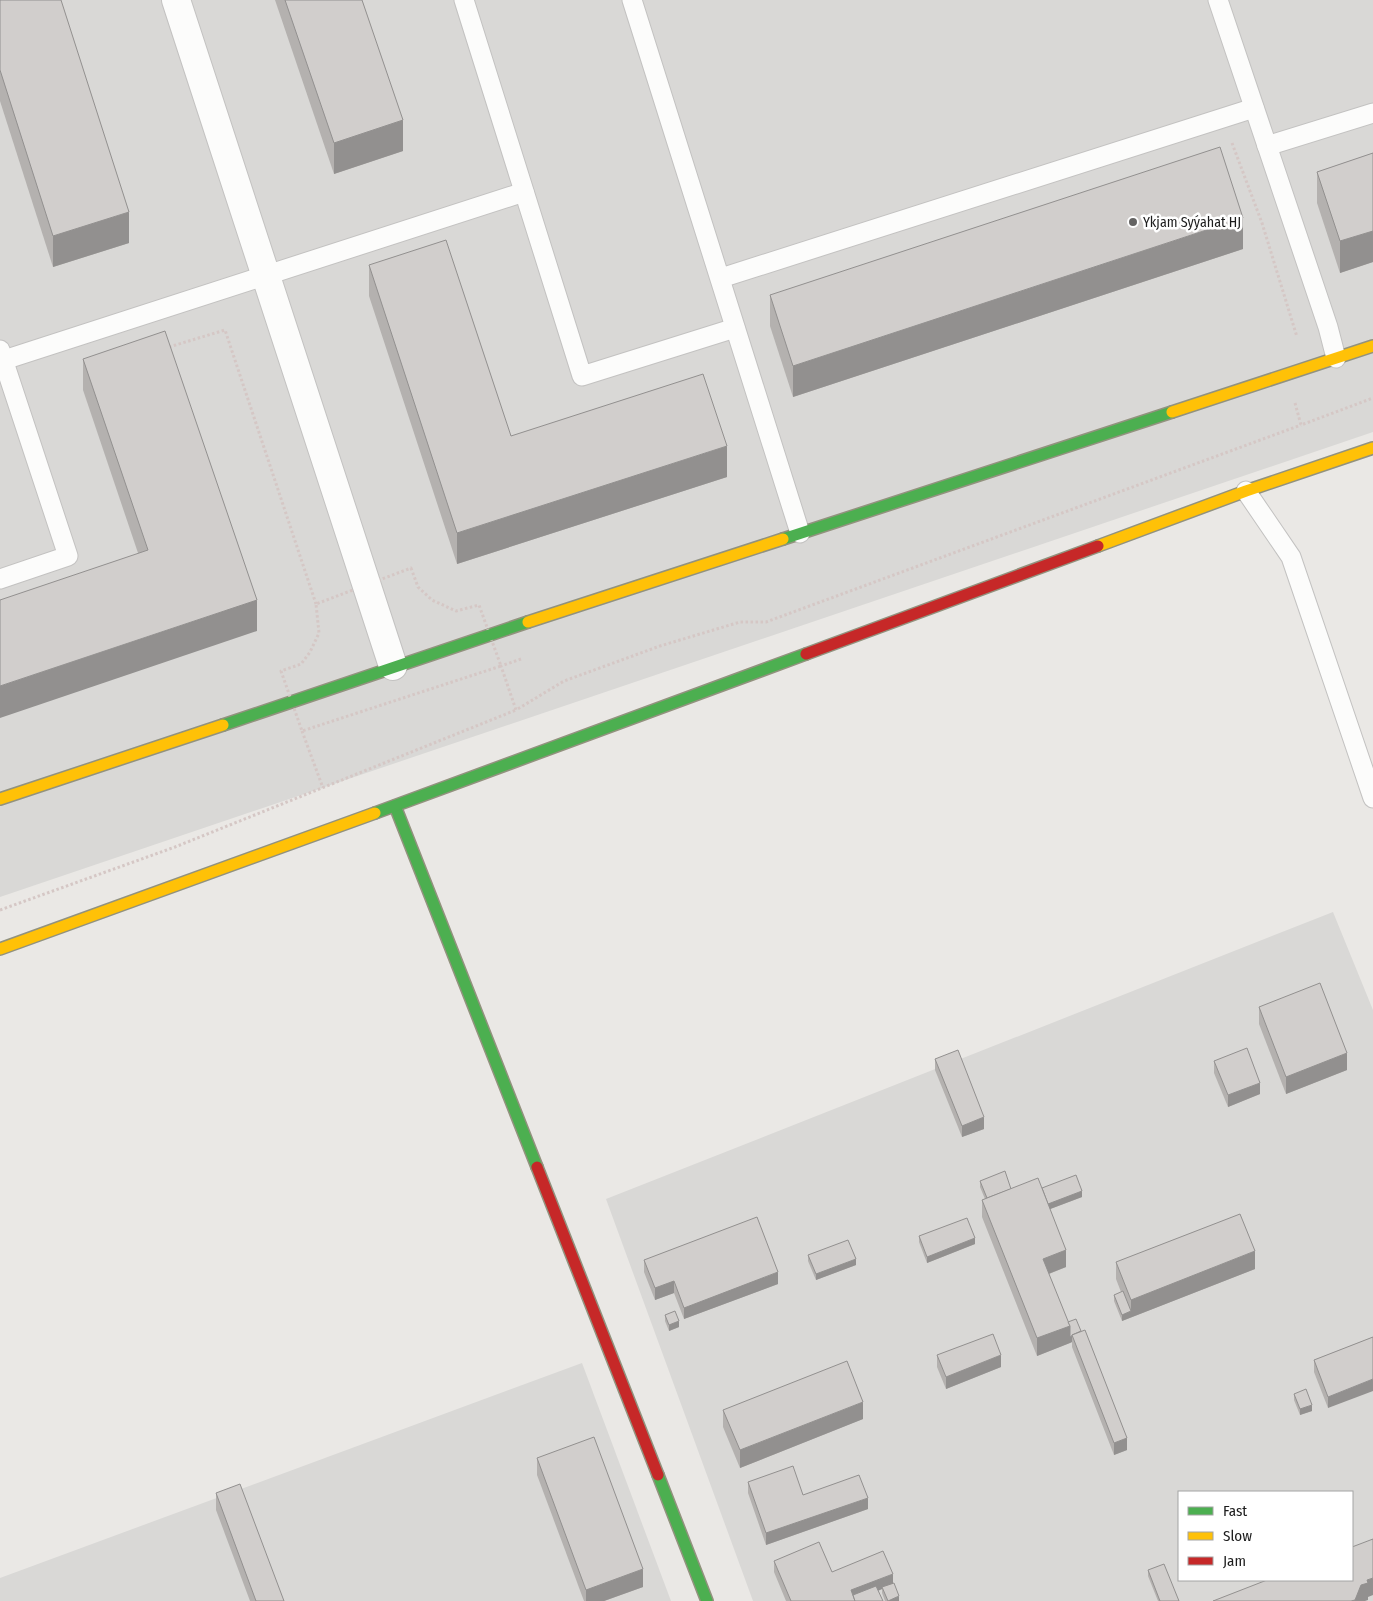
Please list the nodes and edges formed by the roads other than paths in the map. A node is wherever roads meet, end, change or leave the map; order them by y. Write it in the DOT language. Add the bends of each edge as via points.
graph roads {
  1 [pos="176,0"];
  2 [pos="464,0"];
  3 [pos="632,0"];
  4 [pos="1218,0"];
  5 [pos="1254,108"];
  6 [pos="1373,113"];
  7 [pos="1267,146"];
  8 [pos="524,192"];
  9 [pos="265,275"];
  10 [pos="721,278"];
  11 [pos="735,328"];
  12 [pos="1373,346"];
  13 [pos="2,355"];
  14 [pos="1336,358"];
  15 [pos="1373,448"];
  16 [pos="1246,490"];
  17 [pos="800,533"];
  18 [pos="0,579"];
  19 [pos="393,666"];
  20 [pos="1373,798"];
  21 [pos="0,799"];
  22 [pos="395,806"];
  23 [pos="0,949"];
  24 [pos="707,1601"];
  1 -- 9 [label="street"];
  2 -- 8 [label="lane"];
  3 -- 10 [label="lane"];
  4 -- 5 [label="lane"];
  5 -- 7 [label="lane"];
  5 -- 10 [label="lane"];
  6 -- 7 [label="lane"];
  7 -- 14 [label="lane"];
  8 -- 9 [label="lane"];
  8 -- 11 [label="lane" via="582,376"];
  9 -- 13 [label="lane"];
  9 -- 19 [label="street"];
  10 -- 11 [label="lane"];
  11 -- 17 [label="lane"];
  12 -- 14 [label="street"];
  13 -- 18 [label="lane" via="68,556"];
  14 -- 17 [label="street"];
  15 -- 16 [label="street"];
  16 -- 20 [label="lane" via="1291,558"];
  16 -- 22 [label="street"];
  17 -- 19 [label="street"];
  19 -- 21 [label="street"];
  22 -- 23 [label="street"];
  22 -- 24 [label="street"];
}
